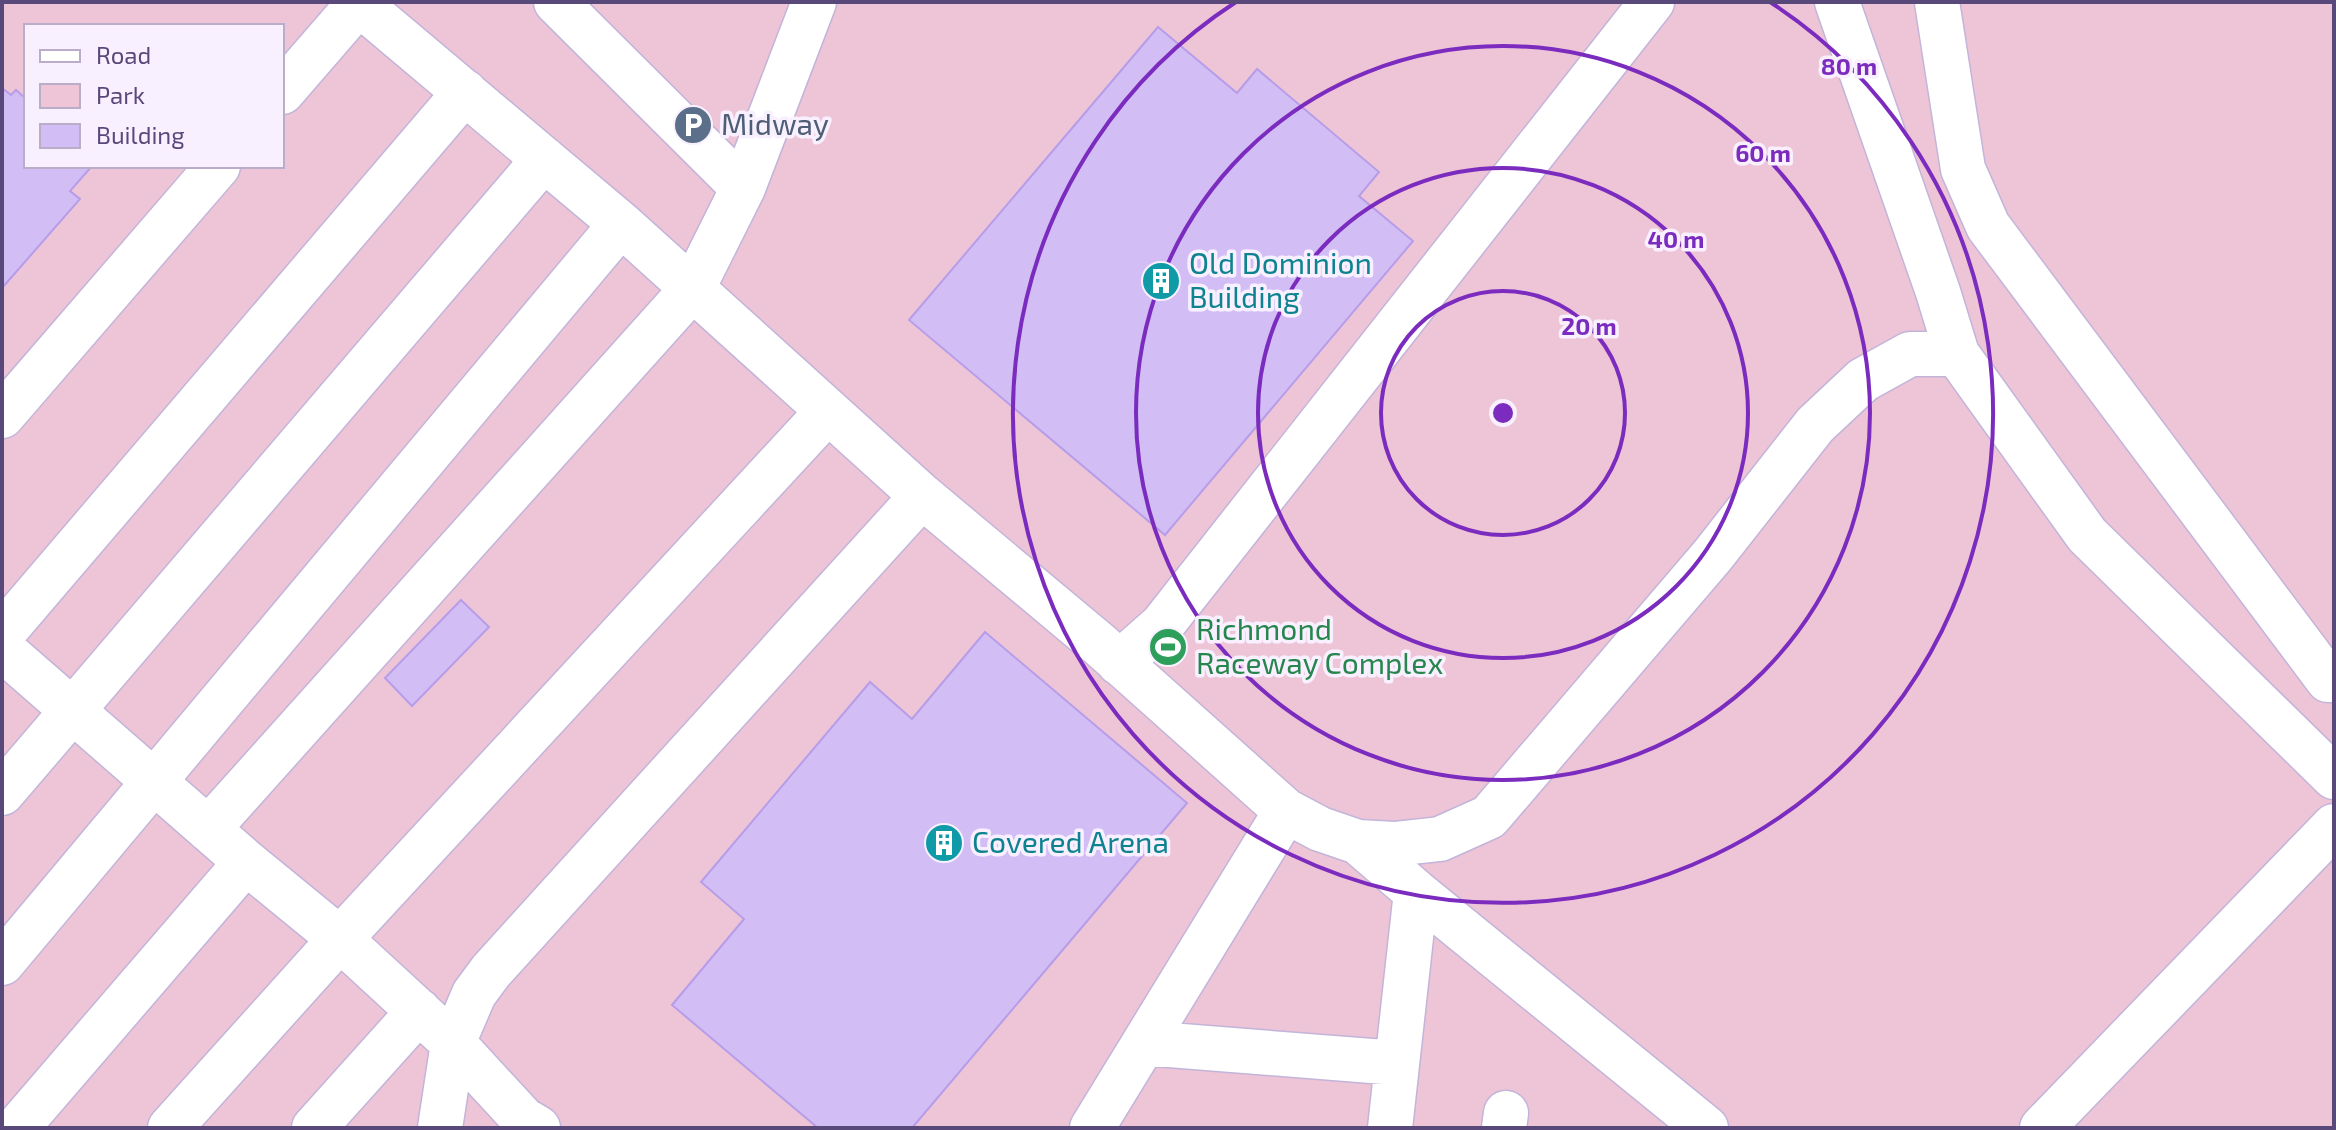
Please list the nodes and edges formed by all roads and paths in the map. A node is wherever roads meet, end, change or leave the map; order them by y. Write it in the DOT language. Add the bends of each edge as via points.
graph roads {
  1 [pos="358,2"];
  2 [pos="556,2"];
  3 [pos="814,2"];
  4 [pos="1652,2"];
  5 [pos="1837,2"];
  6 [pos="1937,2"];
  7 [pos="284,90"];
  8 [pos="465,92"];
  9 [pos="544,159"];
  10 [pos="216,168"];
  11 [pos="743,188"];
  12 [pos="621,224"];
  13 [pos="693,288"];
  14 [pos="1957,354"];
  15 [pos="828,411"];
  16 [pos="2,416"];
  17 [pos="922,496"];
  18 [pos="2,634"];
  19 [pos="2,649"];
  20 [pos="1119,663"];
  21 [pos="2334,680"];
  22 [pos="72,710"];
  23 [pos="2334,777"];
  24 [pos="154,782"];
  25 [pos="2,793"];
  26 [pos="1286,811"];
  27 [pos="2334,826"];
  28 [pos="208,829"];
  29 [pos="1358,842"];
  30 [pos="246,862"];
  31 [pos="1416,892"];
  32 [pos="340,939"];
  33 [pos="2,963"];
  34 [pos="419,1011"];
  35 [pos="453,1043"];
  36 [pos="1144,1043"];
  37 [pos="1397,1063"];
  38 [pos="17,1128"];
  39 [pos="170,1128"];
  40 [pos="314,1128"];
  41 [pos="440,1128"];
  42 [pos="538,1128"];
  43 [pos="1092,1128"];
  44 [pos="1390,1128"];
  45 [pos="1706,1128"];
  46 [pos="2042,1128"];
  1 -- 7 [label="street"];
  1 -- 8 [label="street"];
  2 -- 11 [label="street"];
  3 -- 11 [label="street"];
  4 -- 20 [label="street" via="1162,625"];
  5 -- 14 [label="street"];
  6 -- 21 [label="street" via="1963,169 1988,226 2328,680"];
  8 -- 9 [label="street"];
  8 -- 18 [label="street"];
  9 -- 12 [label="street"];
  9 -- 22 [label="street"];
  10 -- 16 [label="street"];
  11 -- 13 [label="street"];
  12 -- 13 [label="street"];
  12 -- 24 [label="street"];
  13 -- 15 [label="street"];
  13 -- 28 [label="street"];
  14 -- 23 [label="street" via="2087,535"];
  14 -- 29 [label="street" via="1910,354 1863,380 1815,425 1713,555 1489,817 1440,839"];
  15 -- 17 [label="street"];
  15 -- 32 [label="street"];
  17 -- 20 [label="street"];
  17 -- 35 [label="street" via="491,971 474,994"];
  19 -- 22 [label="street"];
  20 -- 26 [label="street"];
  22 -- 24 [label="street"];
  22 -- 25 [label="street"];
  24 -- 28 [label="street"];
  24 -- 33 [label="street"];
  26 -- 29 [label="street"];
  26 -- 36 [label="street"];
  27 -- 46 [label="street"];
  28 -- 30 [label="street"];
  29 -- 31 [label="street"];
  30 -- 32 [label="street"];
  30 -- 38 [label="street"];
  31 -- 37 [label="street"];
  31 -- 45 [label="street"];
  32 -- 34 [label="street"];
  32 -- 39 [label="street"];
  34 -- 35 [label="street"];
  34 -- 40 [label="street"];
  35 -- 41 [label="street"];
  35 -- 42 [label="street" via="523,1119"];
  36 -- 37 [label="street"];
  36 -- 43 [label="street"];
  37 -- 44 [label="street"];
}
